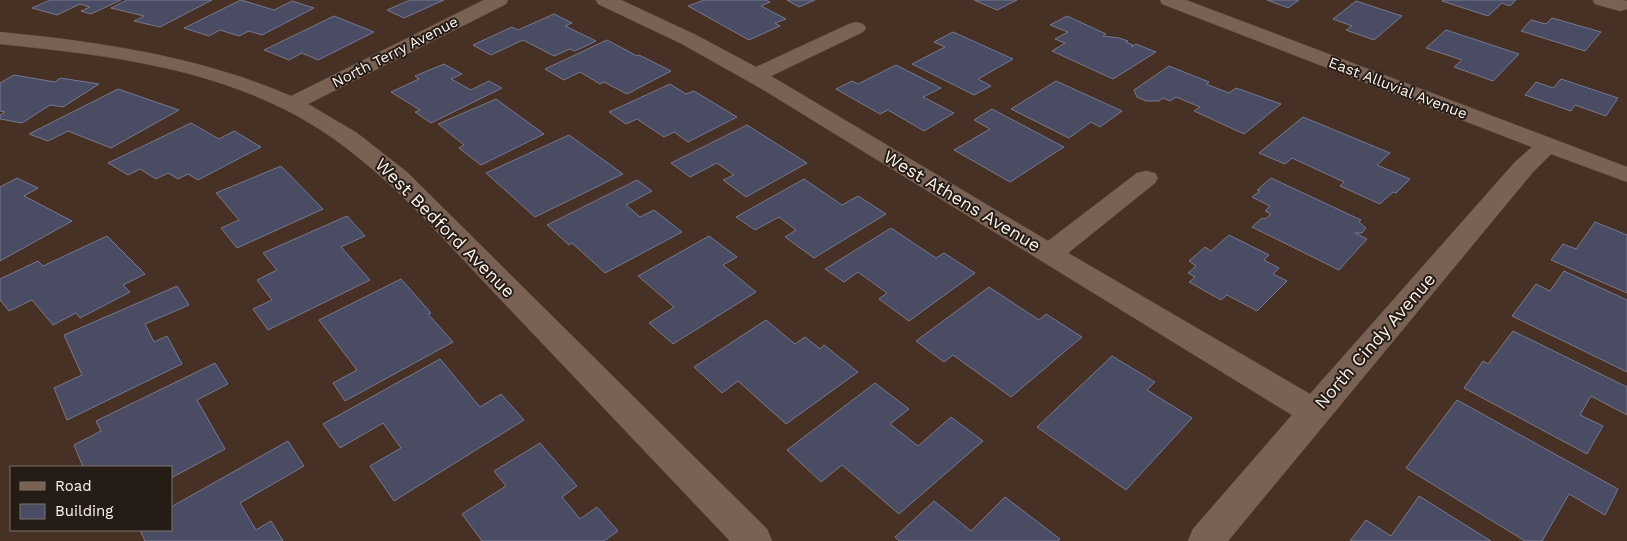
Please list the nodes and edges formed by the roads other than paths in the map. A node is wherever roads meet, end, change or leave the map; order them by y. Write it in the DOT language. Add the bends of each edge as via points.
graph roads {
  1 [pos="499,0"];
  2 [pos="605,0"];
  3 [pos="1169,0"];
  4 [pos="1602,0"];
  5 [pos="1620,5"];
  6 [pos="856,28"];
  7 [pos="0,38"];
  8 [pos="756,75"];
  9 [pos="292,104"];
  10 [pos="1547,144"];
  11 [pos="1627,175"];
  12 [pos="1146,178"];
  13 [pos="1049,254"];
  14 [pos="1314,412"];
  15 [pos="754,541"];
  16 [pos="1206,541"];
  1 -- 9 [label="street, North Terry Avenue"];
  2 -- 8 [label="street, West Athens Avenue"];
  3 -- 10 [label="street, East Alluvial Avenue"];
  4 -- 5 [label="street"];
  6 -- 8 [label="street"];
  7 -- 9 [label="street, West Bedford Avenue" via="87,46 139,56 242,84"];
  8 -- 13 [label="street, West Athens Avenue"];
  9 -- 15 [label="street, West Bedford Avenue" via="331,126 398,177"];
  10 -- 11 [label="street, East Alluvial Avenue"];
  10 -- 14 [label="street, North Cindy Avenue" via="1524,166"];
  12 -- 13 [label="street"];
  13 -- 14 [label="street, West Athens Avenue"];
  14 -- 16 [label="street, North Cindy Avenue"];
}
